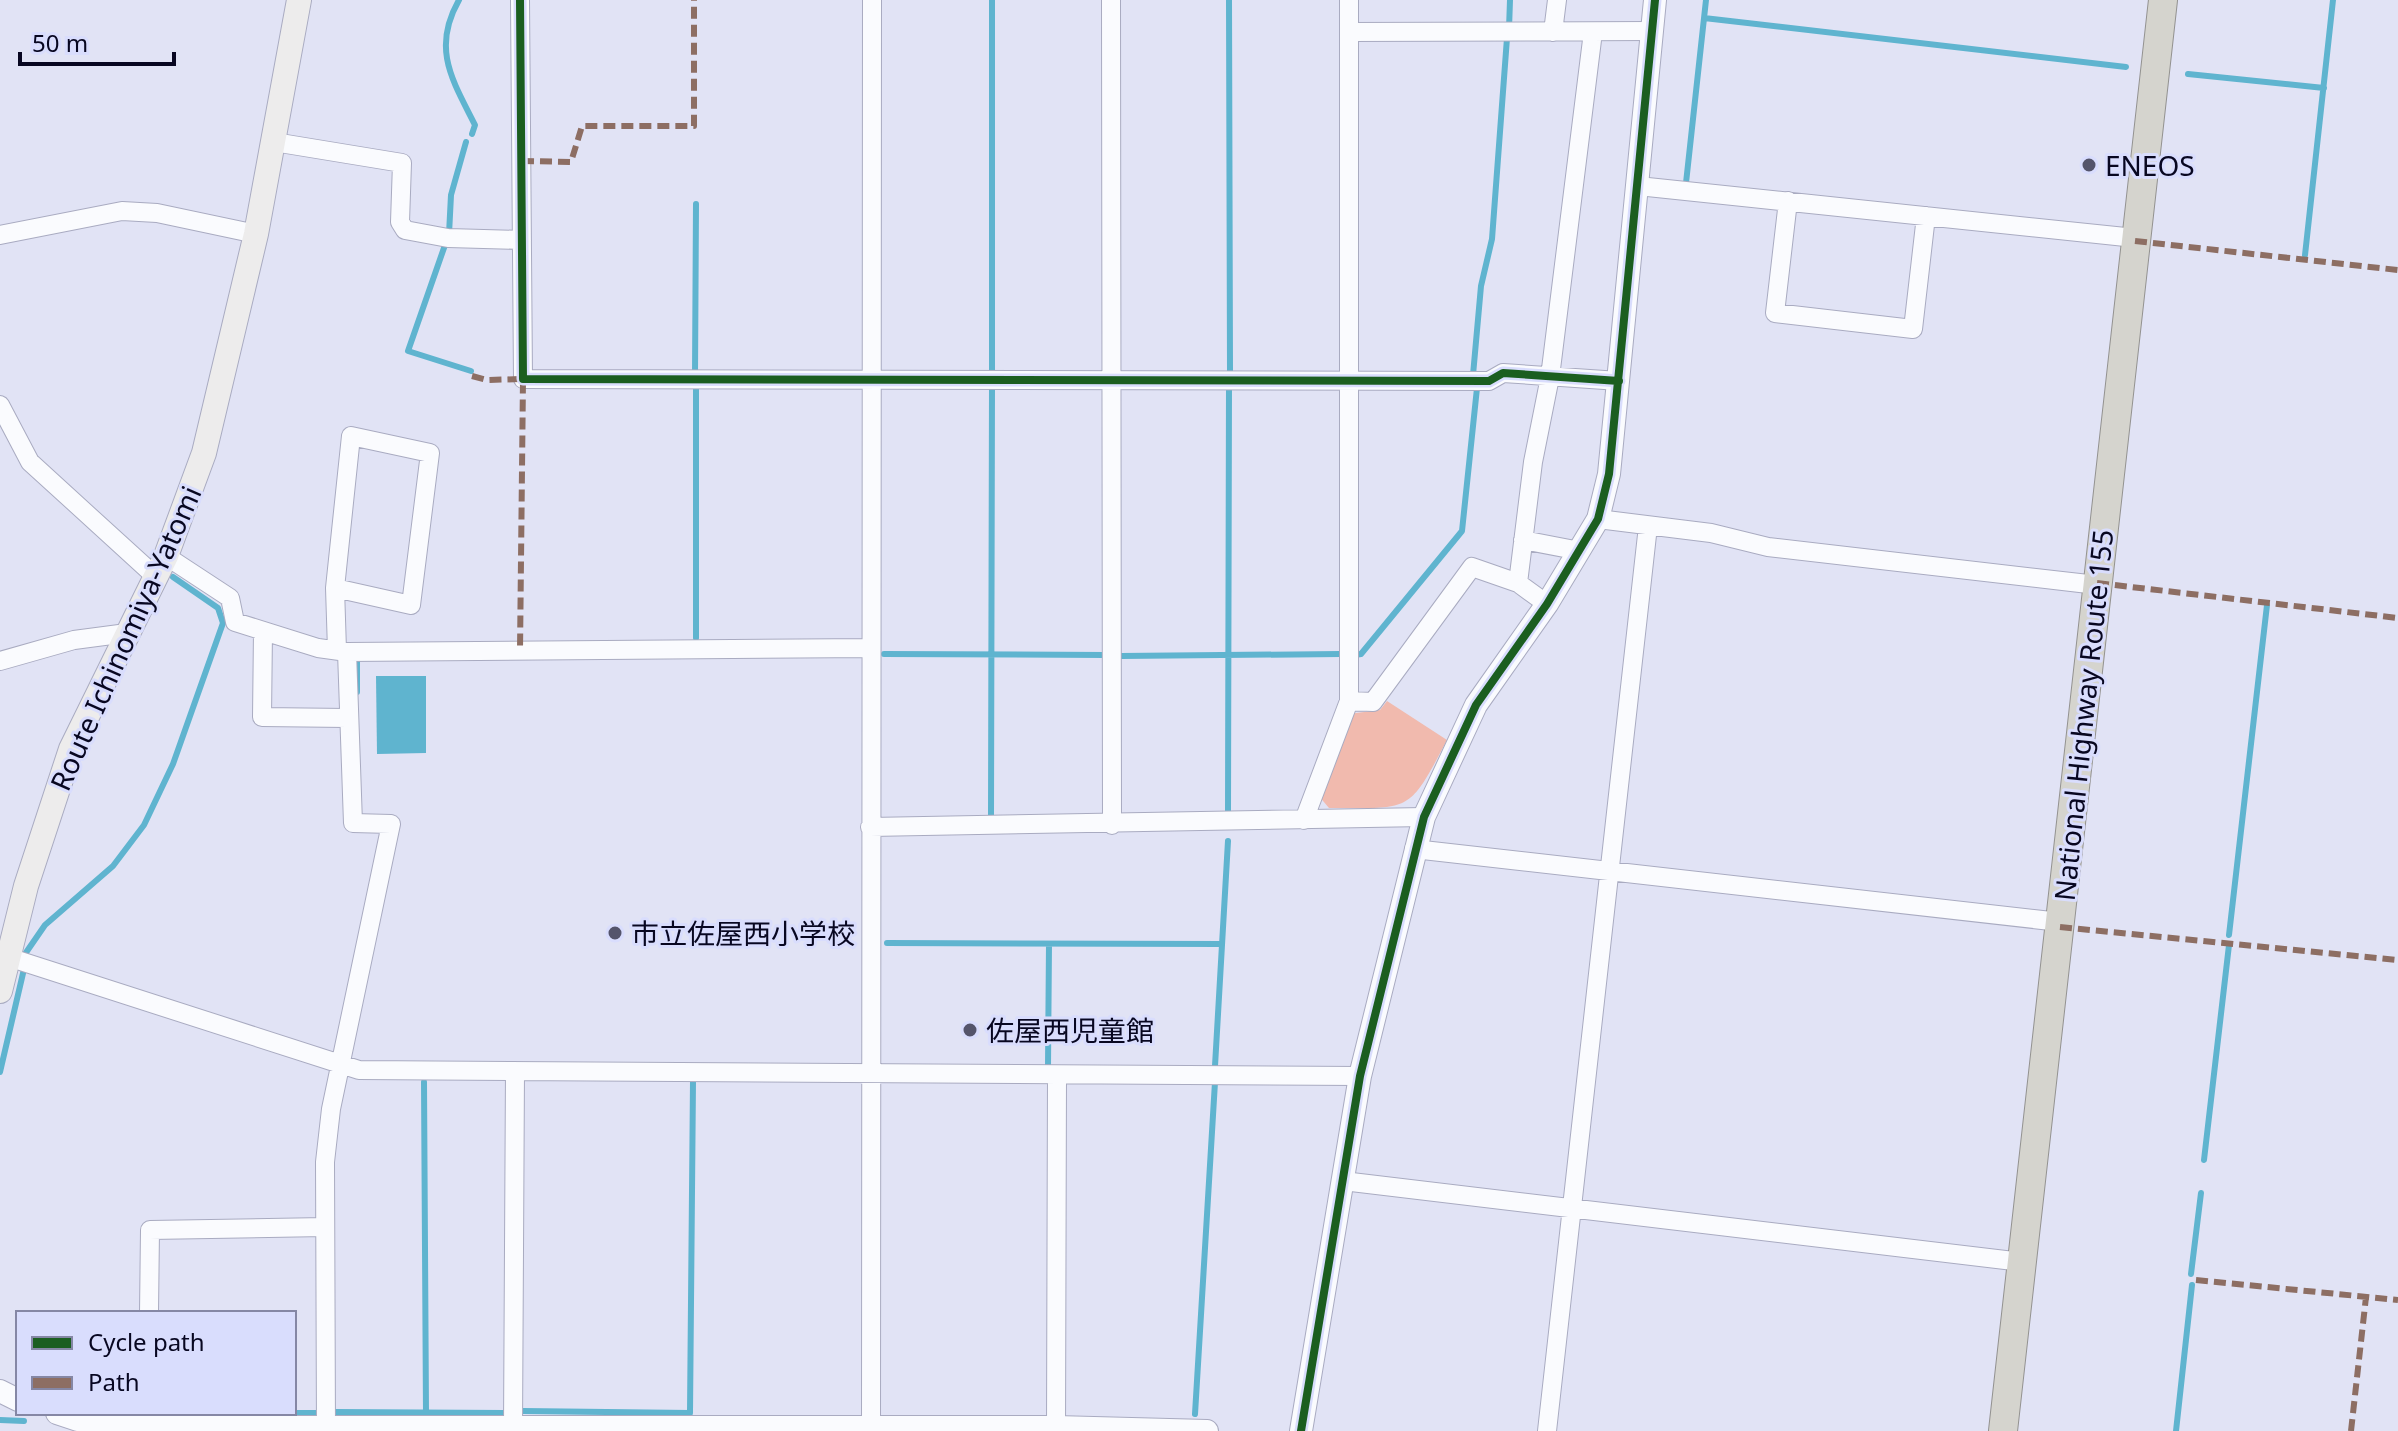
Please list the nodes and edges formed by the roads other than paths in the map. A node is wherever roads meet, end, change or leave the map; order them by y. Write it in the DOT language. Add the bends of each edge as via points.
graph roads {
  1 [pos="299,0"];
  2 [pos="520,0"];
  3 [pos="872,0"];
  4 [pos="1111,0"];
  5 [pos="1349,0"];
  6 [pos="1557,0"];
  7 [pos="1655,0"];
  8 [pos="2163,0"];
  9 [pos="1652,31"];
  10 [pos="1349,32"];
  11 [pos="1553,32"];
  12 [pos="1593,32"];
  13 [pos="274,142"];
  14 [pos="1638,186"];
  15 [pos="1788,201"];
  16 [pos="1926,216"];
  17 [pos="256,234"];
  18 [pos="0,235"];
  19 [pos="2135,238"];
  20 [pos="522,240"];
  21 [pos="1550,377"];
  22 [pos="872,379"];
  23 [pos="1111,380"];
  24 [pos="1349,380"];
  25 [pos="1619,381"];
  26 [pos="0,405"];
  27 [pos="1598,519"];
  28 [pos="1648,526"];
  29 [pos="1523,540"];
  30 [pos="1580,551"];
  31 [pos="161,566"];
  32 [pos="1518,583"];
  33 [pos="2097,585"];
  34 [pos="335,588"];
  35 [pos="1547,604"];
  36 [pos="263,631"];
  37 [pos="127,633"];
  38 [pos="871,648"];
  39 [pos="342,651"];
  40 [pos="0,661"];
  41 [pos="1349,701"];
  42 [pos="347,718"];
  43 [pos="1424,817"];
  44 [pos="1304,820"];
  45 [pos="1112,825"];
  46 [pos="870,827"];
  47 [pos="1414,849"];
  48 [pos="1611,872"];
  49 [pos="2060,922"];
  50 [pos="8,957"];
  51 [pos="0,991"];
  52 [pos="341,1064"];
  53 [pos="515,1071"];
  54 [pos="870,1072"];
  55 [pos="1057,1075"];
  56 [pos="1360,1076"];
  57 [pos="1343,1181"];
  58 [pos="1572,1211"];
  59 [pos="325,1227"];
  60 [pos="2022,1262"];
  61 [pos="149,1311"];
  62 [pos="63,1415"];
  63 [pos="149,1424"];
  64 [pos="513,1428"];
  65 [pos="327,1429"];
  66 [pos="423,1429"];
  67 [pos="1056,1429"];
  68 [pos="549,1430"];
  69 [pos="871,1430"];
  70 [pos="1207,1431"];
  71 [pos="1301,1431"];
  72 [pos="1547,1431"];
  73 [pos="2003,1431"];
  1 -- 13 [label="main road, Route Ichinomiya-Yatomi"];
  2 -- 20 [label="street"];
  3 -- 22 [label="street"];
  4 -- 23 [label="street"];
  5 -- 10 [label="street"];
  6 -- 11 [label="street"];
  7 -- 9 [label="street"];
  8 -- 19 [label="highway, National Highway Route 155"];
  9 -- 12 [label="street"];
  9 -- 14 [label="street"];
  10 -- 11 [label="street"];
  10 -- 24 [label="street"];
  11 -- 12 [label="street"];
  12 -- 21 [label="street"];
  13 -- 17 [label="main road, Route Ichinomiya-Yatomi"];
  13 -- 20 [label="street" via="402,163 400,222 405,230 448,238"];
  14 -- 15 [label="street"];
  14 -- 25 [label="street"];
  15 -- 16 [label="street"];
  15 -- 16 [label="street" via="1775,313 1913,329"];
  16 -- 19 [label="street"];
  17 -- 18 [label="street" via="122,211"];
  17 -- 31 [label="main road, Route Ichinomiya-Yatomi" via="204,453"];
  19 -- 33 [label="highway, National Highway Route 155"];
  20 -- 22 [label="street" via="523,379"];
  21 -- 24 [label="street" via="1503,373 1489,381"];
  21 -- 25 [label="street"];
  21 -- 29 [label="street"];
  22 -- 23 [label="street"];
  22 -- 38 [label="street"];
  23 -- 24 [label="street"];
  23 -- 45 [label="street"];
  24 -- 41 [label="street"];
  25 -- 27 [label="street" via="1609,474"];
  26 -- 31 [label="street" via="30,462"];
  27 -- 28 [label="street"];
  27 -- 30 [label="street"];
  28 -- 33 [label="street" via="1768,547"];
  28 -- 48 [label="street"];
  29 -- 30 [label="street"];
  29 -- 32 [label="street"];
  30 -- 35 [label="street"];
  31 -- 36 [label="street" via="230,598 235,622"];
  31 -- 37 [label="main road, Route Ichinomiya-Yatomi"];
  32 -- 35 [label="street"];
  32 -- 41 [label="street" via="1472,567 1373,702"];
  33 -- 49 [label="highway, National Highway Route 155"];
  34 -- 34 [label="street" via="351,436 430,453 411,605"];
  34 -- 39 [label="street"];
  35 -- 43 [label="street" via="1476,705"];
  36 -- 39 [label="street"];
  36 -- 42 [label="street" via="262,717"];
  37 -- 40 [label="street" via="74,640"];
  37 -- 50 [label="main road, Route Ichinomiya-Yatomi" via="71,749"];
  38 -- 39 [label="street"];
  38 -- 46 [label="street"];
  39 -- 42 [label="street"];
  41 -- 44 [label="street"];
  42 -- 52 [label="street" via="353,823 391,824"];
  43 -- 44 [label="street"];
  43 -- 47 [label="street"];
  44 -- 45 [label="street"];
  45 -- 46 [label="street"];
  46 -- 54 [label="street"];
  47 -- 48 [label="street"];
  47 -- 56 [label="street"];
  48 -- 49 [label="street"];
  48 -- 58 [label="street"];
  49 -- 60 [label="highway, National Highway Route 155"];
  50 -- 51 [label="main road, Route Ichinomiya-Yatomi"];
  50 -- 52 [label="street"];
  52 -- 53 [label="street" via="359,1070"];
  52 -- 59 [label="street" via="325,1162"];
  53 -- 54 [label="street"];
  53 -- 64 [label="street"];
  54 -- 55 [label="street"];
  54 -- 69 [label="street"];
  55 -- 56 [label="street"];
  55 -- 67 [label="street"];
  56 -- 57 [label="street"];
  57 -- 58 [label="street"];
  57 -- 71 [label="street"];
  58 -- 60 [label="street"];
  58 -- 72 [label="street"];
  59 -- 61 [label="street" via="150,1230"];
  59 -- 65 [label="street"];
  60 -- 73 [label="highway, National Highway Route 155"];
  62 -- 63 [label="street"];
  63 -- 65 [label="street"];
  64 -- 66 [label="street"];
  64 -- 68 [label="street"];
  65 -- 66 [label="street"];
  67 -- 69 [label="street"];
  67 -- 70 [label="street"];
  68 -- 69 [label="street"];
}
